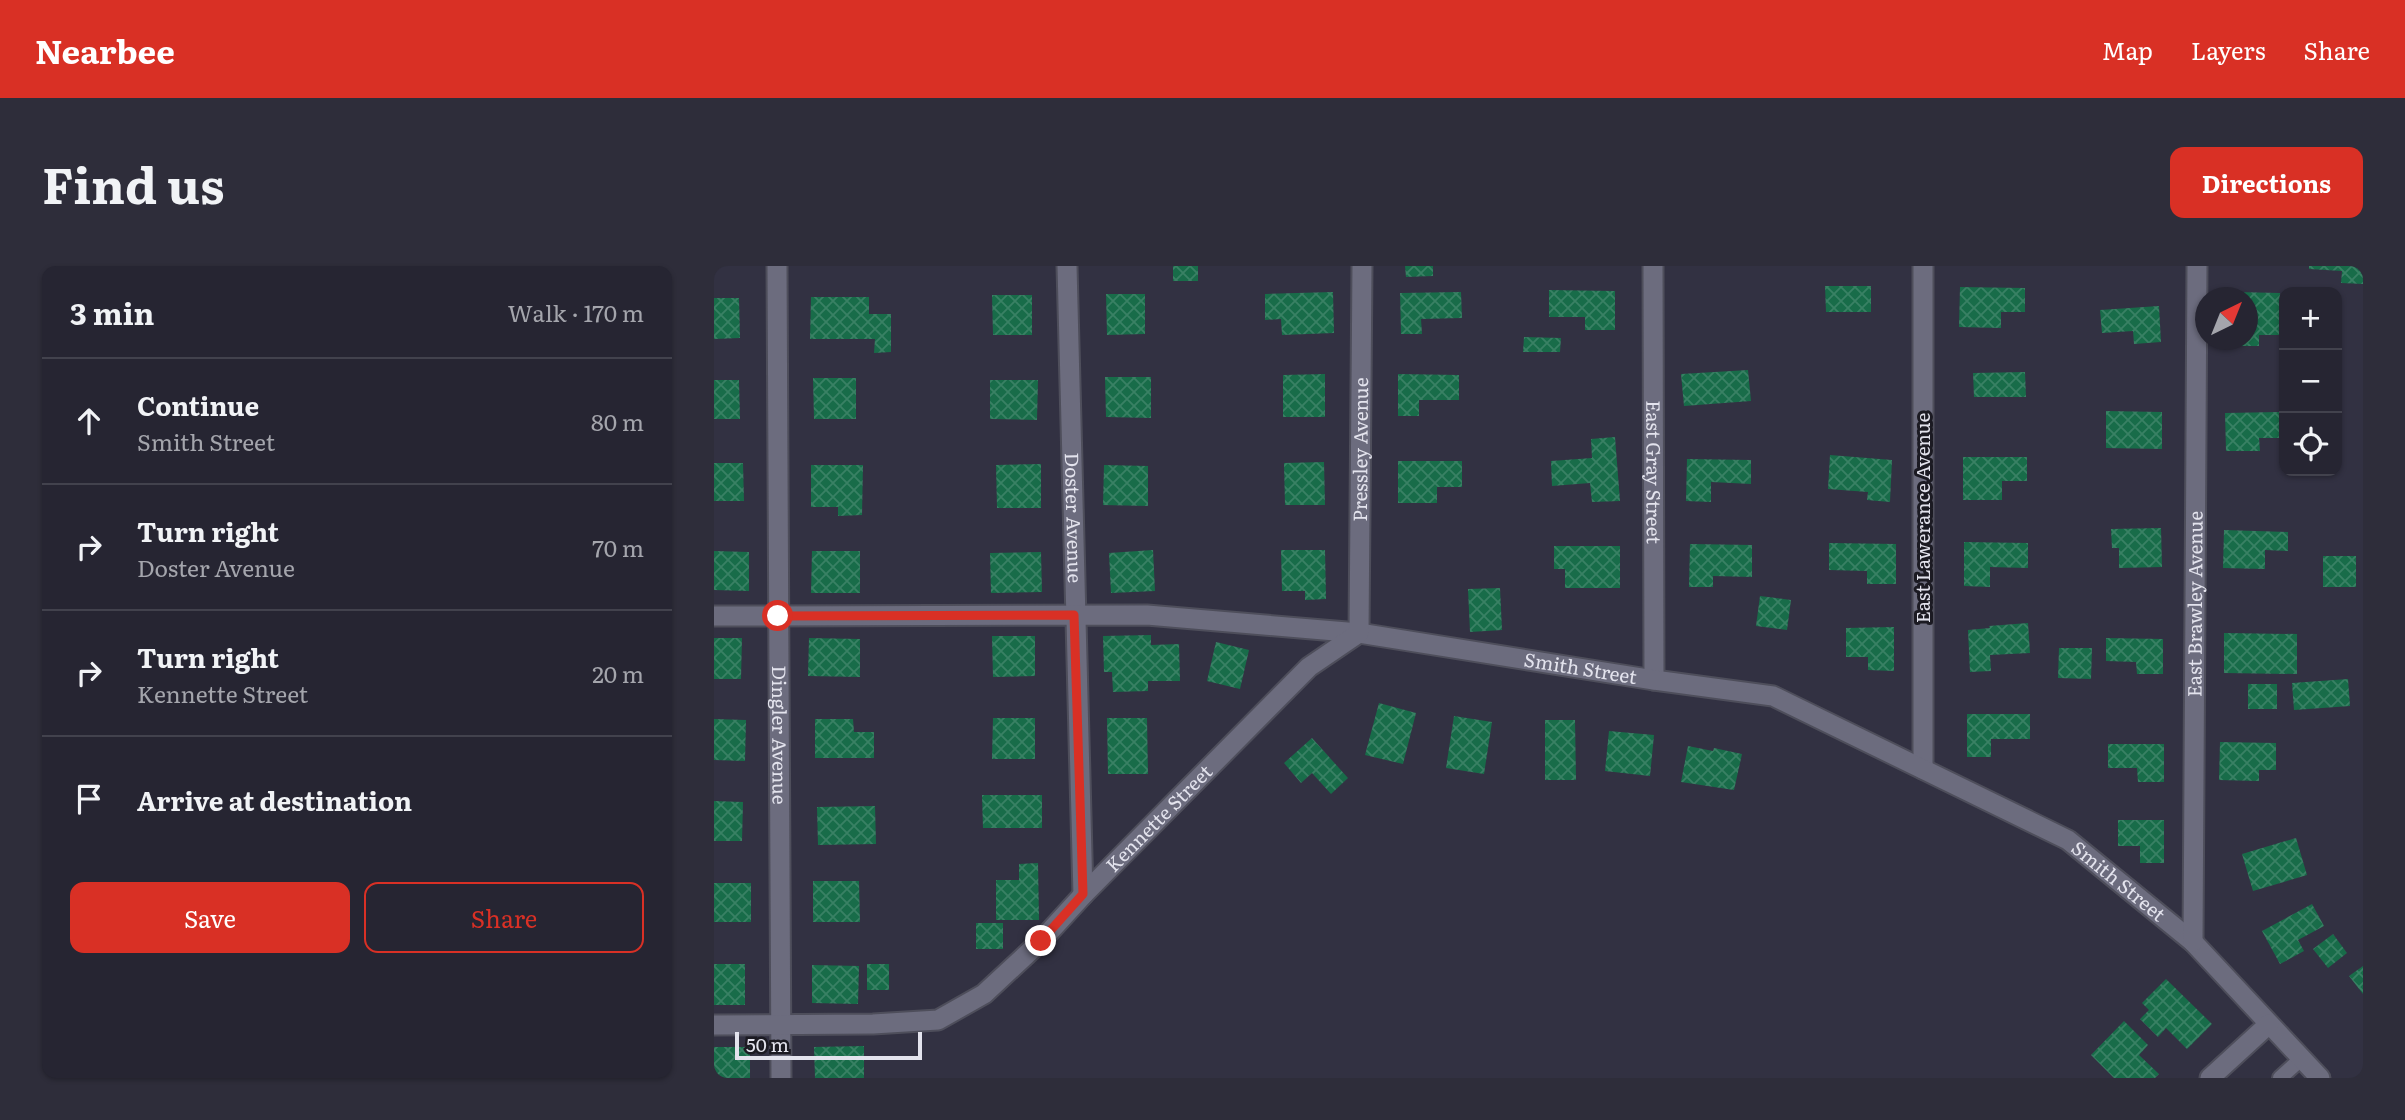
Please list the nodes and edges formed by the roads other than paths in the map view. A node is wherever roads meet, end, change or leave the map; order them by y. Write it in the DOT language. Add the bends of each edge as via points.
graph roads {
  1 [pos="776,266"];
  2 [pos="1067,266"];
  3 [pos="1362,266"];
  4 [pos="1653,266"];
  5 [pos="1923,266"];
  6 [pos="2197,266"];
  7 [pos="1074,615"];
  8 [pos="778,616"];
  9 [pos="714,617"];
  10 [pos="1359,633"];
  11 [pos="1654,680"];
  12 [pos="1923,769"];
  13 [pos="1083,894"];
  14 [pos="2193,942"];
  15 [pos="780,1024"];
  16 [pos="2269,1024"];
  17 [pos="714,1025"];
  18 [pos="2302,1058"];
  19 [pos="780,1078"];
  20 [pos="2210,1078"];
  21 [pos="2280,1078"];
  22 [pos="2320,1078"];
  1 -- 8 [label="street, Dingler Avenue"];
  2 -- 7 [label="street, Doster Avenue"];
  3 -- 10 [label="street, Pressley Avenue"];
  4 -- 11 [label="street, East Gray Street"];
  5 -- 12 [label="street, East Lawerance Avenue"];
  6 -- 14 [label="street, East Brawley Avenue"];
  7 -- 8 [label="street, Smith Street"];
  7 -- 10 [label="street, Smith Street" via="1146,615"];
  7 -- 13 [label="street, Doster Avenue"];
  8 -- 9 [label="street, Smith Street"];
  8 -- 15 [label="street, Dingler Avenue"];
  10 -- 11 [label="street, Smith Street"];
  10 -- 13 [label="street, Kennette Street" via="1308,667"];
  11 -- 12 [label="street, Smith Street" via="1773,696"];
  12 -- 14 [label="street, Smith Street" via="2068,840"];
  13 -- 15 [label="street, Kennette Street" via="1041,941 984,993 938,1020"];
  14 -- 16 [label="street, Smith Street"];
  15 -- 17 [label="street, Kennette Street"];
  15 -- 19 [label="street, Dingler Avenue"];
  16 -- 18 [label="street, Smith Street"];
  16 -- 20 [label="street"];
  18 -- 21 [label="lane"];
  18 -- 22 [label="street, Smith Street"];
}
